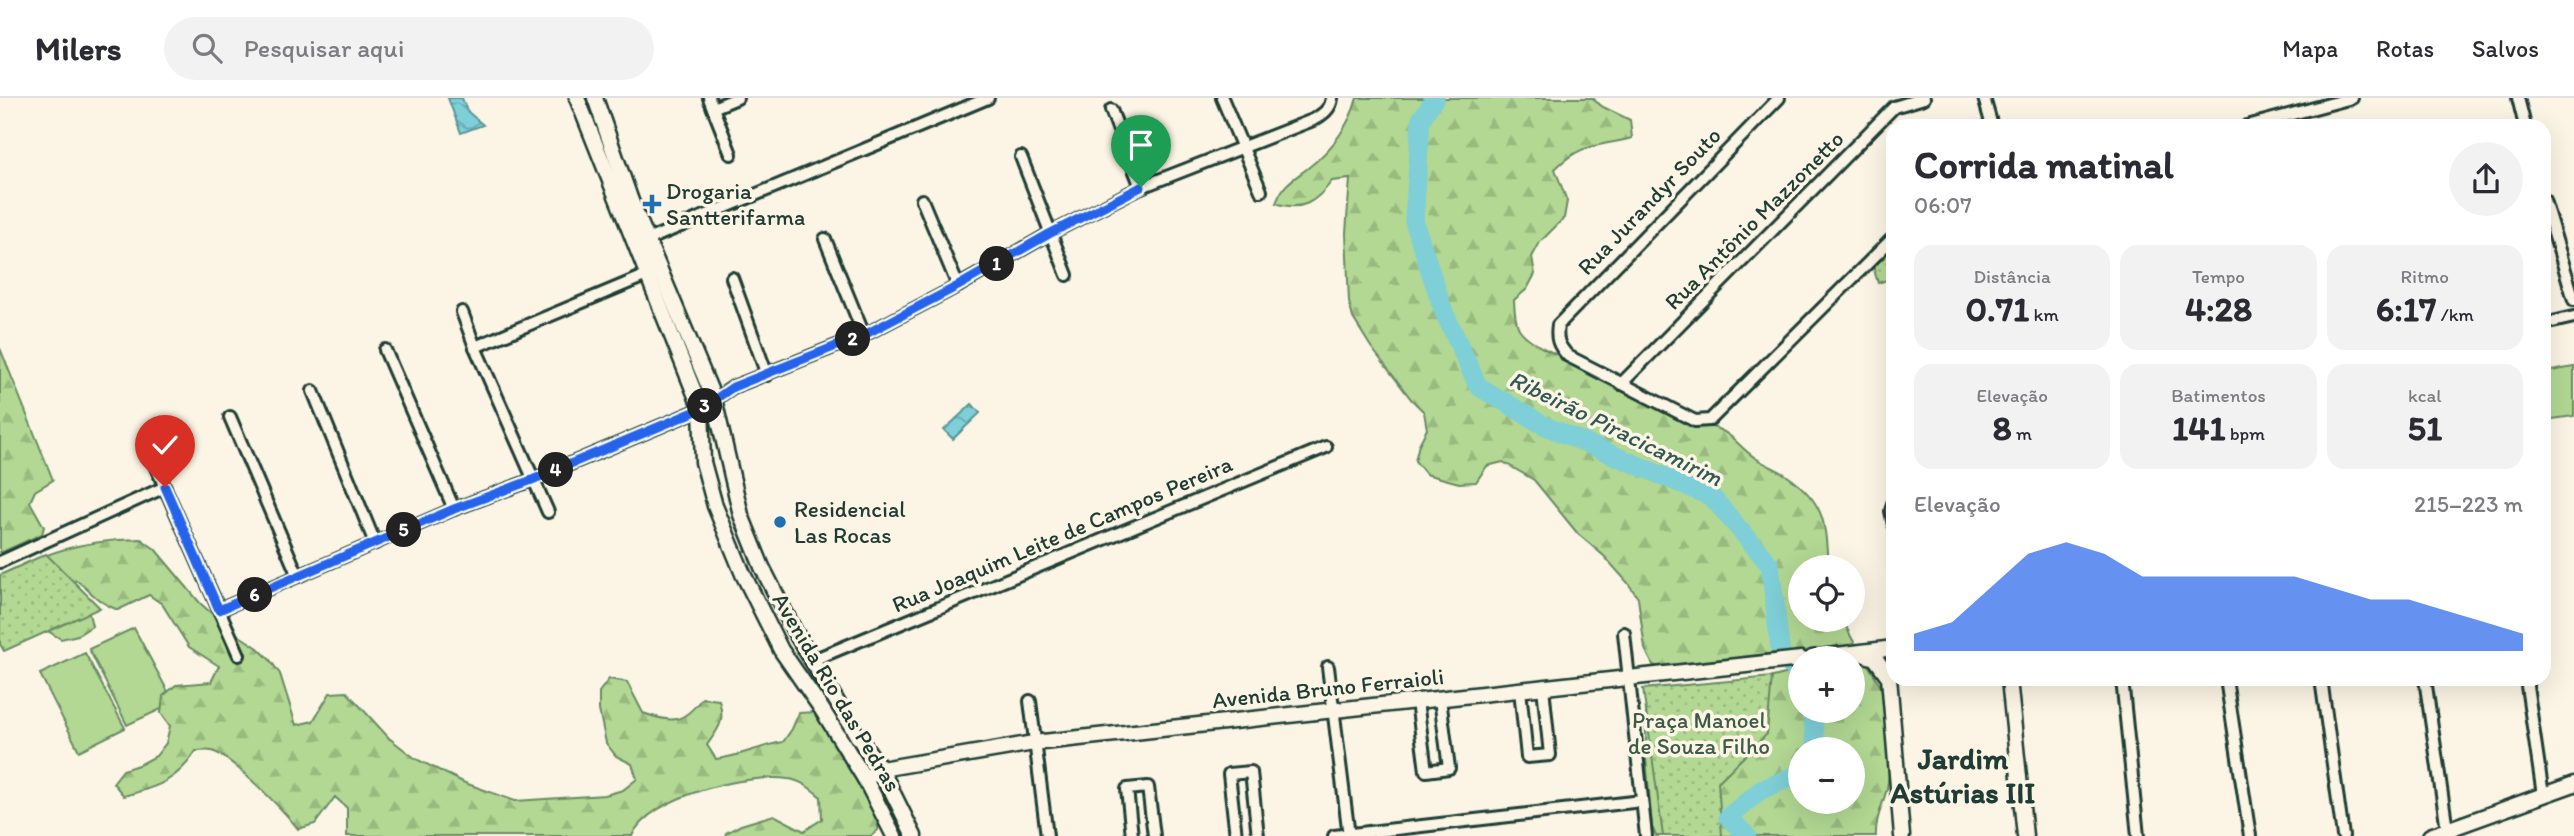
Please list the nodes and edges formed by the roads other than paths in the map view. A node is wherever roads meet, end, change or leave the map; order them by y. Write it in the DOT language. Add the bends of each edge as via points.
graph roads {
  1 [pos="578,98"];
  2 [pos="595,98"];
  3 [pos="737,98"];
  4 [pos="988,98"];
  5 [pos="1222,98"];
  6 [pos="1332,98"];
  7 [pos="1779,98"];
  8 [pos="1924,98"];
  9 [pos="1984,98"];
  10 [pos="2352,98"];
  11 [pos="2518,98"];
  12 [pos="711,103"];
  13 [pos="1111,110"];
  14 [pos="1990,119"];
  15 [pos="2273,119"];
  16 [pos="2523,119"];
  17 [pos="1242,147"];
  18 [pos="731,154"];
  19 [pos="1021,158"];
  20 [pos="1141,187"];
  21 [pos="1261,191"];
  22 [pos="922,200"];
  23 [pos="1049,234"];
  24 [pos="2551,236"];
  25 [pos="825,239"];
  26 [pos="647,240"];
  27 [pos="1886,245"];
  28 [pos="647,275"];
  29 [pos="1067,275"];
  30 [pos="732,278"];
  31 [pos="958,286"];
  32 [pos="670,297"];
  33 [pos="2574,300"];
  34 [pos="462,312"];
  35 [pos="2574,317"];
  36 [pos="2551,322"];
  37 [pos="864,335"];
  38 [pos="475,347"];
  39 [pos="385,350"];
  40 [pos="767,375"];
  41 [pos="1621,384"];
  42 [pos="313,391"];
  43 [pos="714,399"];
  44 [pos="701,409"];
  45 [pos="230,417"];
  46 [pos="147,447"];
  47 [pos="1326,447"];
  48 [pos="532,480"];
  49 [pos="165,487"];
  50 [pos="454,509"];
  51 [pos="548,512"];
  52 [pos="375,543"];
  53 [pos="0,562"];
  54 [pos="298,576"];
  55 [pos="219,610"];
  56 [pos="1624,633"];
  57 [pos="1886,649"];
  58 [pos="1865,652"];
  59 [pos="1865,654"];
  60 [pos="239,655"];
  61 [pos="813,660"];
  62 [pos="1788,660"];
  63 [pos="1886,666"];
  64 [pos="1328,667"];
  65 [pos="1628,678"];
  66 [pos="1892,686"];
  67 [pos="2010,686"];
  68 [pos="2123,686"];
  69 [pos="2227,686"];
  70 [pos="2322,686"];
  71 [pos="2426,686"];
  72 [pos="2527,686"];
  73 [pos="1543,687"];
  74 [pos="1520,690"];
  75 [pos="1440,699"];
  76 [pos="1030,701"];
  77 [pos="1417,701"];
  78 [pos="1333,710"];
  79 [pos="1034,743"];
  80 [pos="881,769"];
  81 [pos="865,779"];
  82 [pos="2574,784"];
  83 [pos="2543,795"];
  84 [pos="1642,801"];
  85 [pos="2447,833"];
  86 [pos="1349,835"];
  87 [pos="894,836"];
  88 [pos="914,836"];
  89 [pos="1047,836"];
  90 [pos="1132,836"];
  91 [pos="1154,836"];
  92 [pos="1236,836"];
  93 [pos="1258,836"];
  94 [pos="1334,836"];
  95 [pos="1646,836"];
  96 [pos="1902,836"];
  97 [pos="2025,836"];
  98 [pos="2138,836"];
  99 [pos="2250,836"];
  100 [pos="2343,836"];
  101 [pos="2430,836"];
  1 -- 28 [label="street, Avenida Rio das Pedras"];
  2 -- 26 [label="street, Avenida Rio das Pedras"];
  3 -- 12 [label="street"];
  4 -- 26 [label="street"];
  5 -- 17 [label="street"];
  6 -- 17 [label="street" via="1324,114 1313,120"];
  7 -- 41 [label="street, Rua Jurandyr Souto" via="1558,325 1556,337 1568,356"];
  8 -- 41 [label="street, Rua Antônio Mazzonetto" via="1894,107"];
  9 -- 14 [label="street"];
  10 -- 15 [label="street"];
  11 -- 16 [label="street"];
  12 -- 18 [label="street"];
  13 -- 20 [label="street"];
  17 -- 20 [label="street"];
  17 -- 21 [label="street"];
  19 -- 23 [label="street"];
  20 -- 23 [label="street"];
  22 -- 31 [label="street"];
  23 -- 29 [label="street"];
  23 -- 31 [label="street"];
  24 -- 33 [label="street"];
  25 -- 37 [label="street"];
  26 -- 32 [label="street, Avenida Rio das Pedras"];
  27 -- 41 [label="street" via="1710,420 1695,421"];
  28 -- 32 [label="street"];
  28 -- 38 [label="street"];
  28 -- 44 [label="street, Avenida Rio das Pedras"];
  30 -- 40 [label="street"];
  31 -- 37 [label="street"];
  32 -- 43 [label="street, Avenida Rio das Pedras"];
  34 -- 38 [label="street"];
  35 -- 36 [label="street"];
  37 -- 40 [label="street"];
  38 -- 48 [label="street"];
  39 -- 50 [label="street"];
  40 -- 43 [label="street"];
  42 -- 52 [label="street"];
  43 -- 44 [label="street"];
  43 -- 61 [label="street, Avenida Rio das Pedras" via="741,515 762,568"];
  44 -- 48 [label="street"];
  44 -- 81 [label="street, Avenida Rio das Pedras" via="703,462 743,574 781,650"];
  45 -- 54 [label="street"];
  46 -- 49 [label="street"];
  47 -- 61 [label="street, Rua Joaquim Leite de Campos Pereira"];
  48 -- 50 [label="street"];
  48 -- 51 [label="street"];
  49 -- 53 [label="street"];
  49 -- 55 [label="street"];
  50 -- 52 [label="street"];
  52 -- 54 [label="street"];
  54 -- 55 [label="street"];
  55 -- 60 [label="street"];
  56 -- 65 [label="street"];
  57 -- 58 [label="street"];
  59 -- 63 [label="street"];
  61 -- 80 [label="street, Avenida Rio das Pedras"];
  62 -- 65 [label="street, Avenida Bruno Ferraioli"];
  64 -- 78 [label="street"];
  65 -- 73 [label="street, Avenida Bruno Ferraioli"];
  65 -- 84 [label="street"];
  66 -- 96 [label="street"];
  67 -- 97 [label="street"];
  68 -- 98 [label="street"];
  69 -- 99 [label="street"];
  70 -- 100 [label="street"];
  71 -- 85 [label="street"];
  72 -- 83 [label="street"];
  73 -- 74 [label="street, Avenida Bruno Ferraioli"];
  73 -- 74 [label="street" via="1550,755 1527,758"];
  74 -- 75 [label="street, Avenida Bruno Ferraioli"];
  75 -- 77 [label="street, Avenida Bruno Ferraioli"];
  75 -- 77 [label="street" via="1449,768 1426,771"];
  76 -- 79 [label="street"];
  77 -- 78 [label="street, Avenida Bruno Ferraioli"];
  78 -- 79 [label="street, Avenida Bruno Ferraioli"];
  78 -- 86 [label="street"];
  79 -- 80 [label="street, Avenida Bruno Ferraioli"];
  79 -- 89 [label="street"];
  80 -- 81 [label="street, Avenida Bruno Ferraioli"];
  80 -- 88 [label="street, Avenida Rio das Pedras"];
  81 -- 87 [label="street, Avenida Rio das Pedras"];
  82 -- 83 [label="street"];
  83 -- 85 [label="street"];
  84 -- 86 [label="street"];
  84 -- 95 [label="street"];
  85 -- 101 [label="street"];
  86 -- 94 [label="street"];
  90 -- 91 [label="street" via="1127,789 1148,787"];
  92 -- 93 [label="street" via="1229,774 1251,772"];
}
